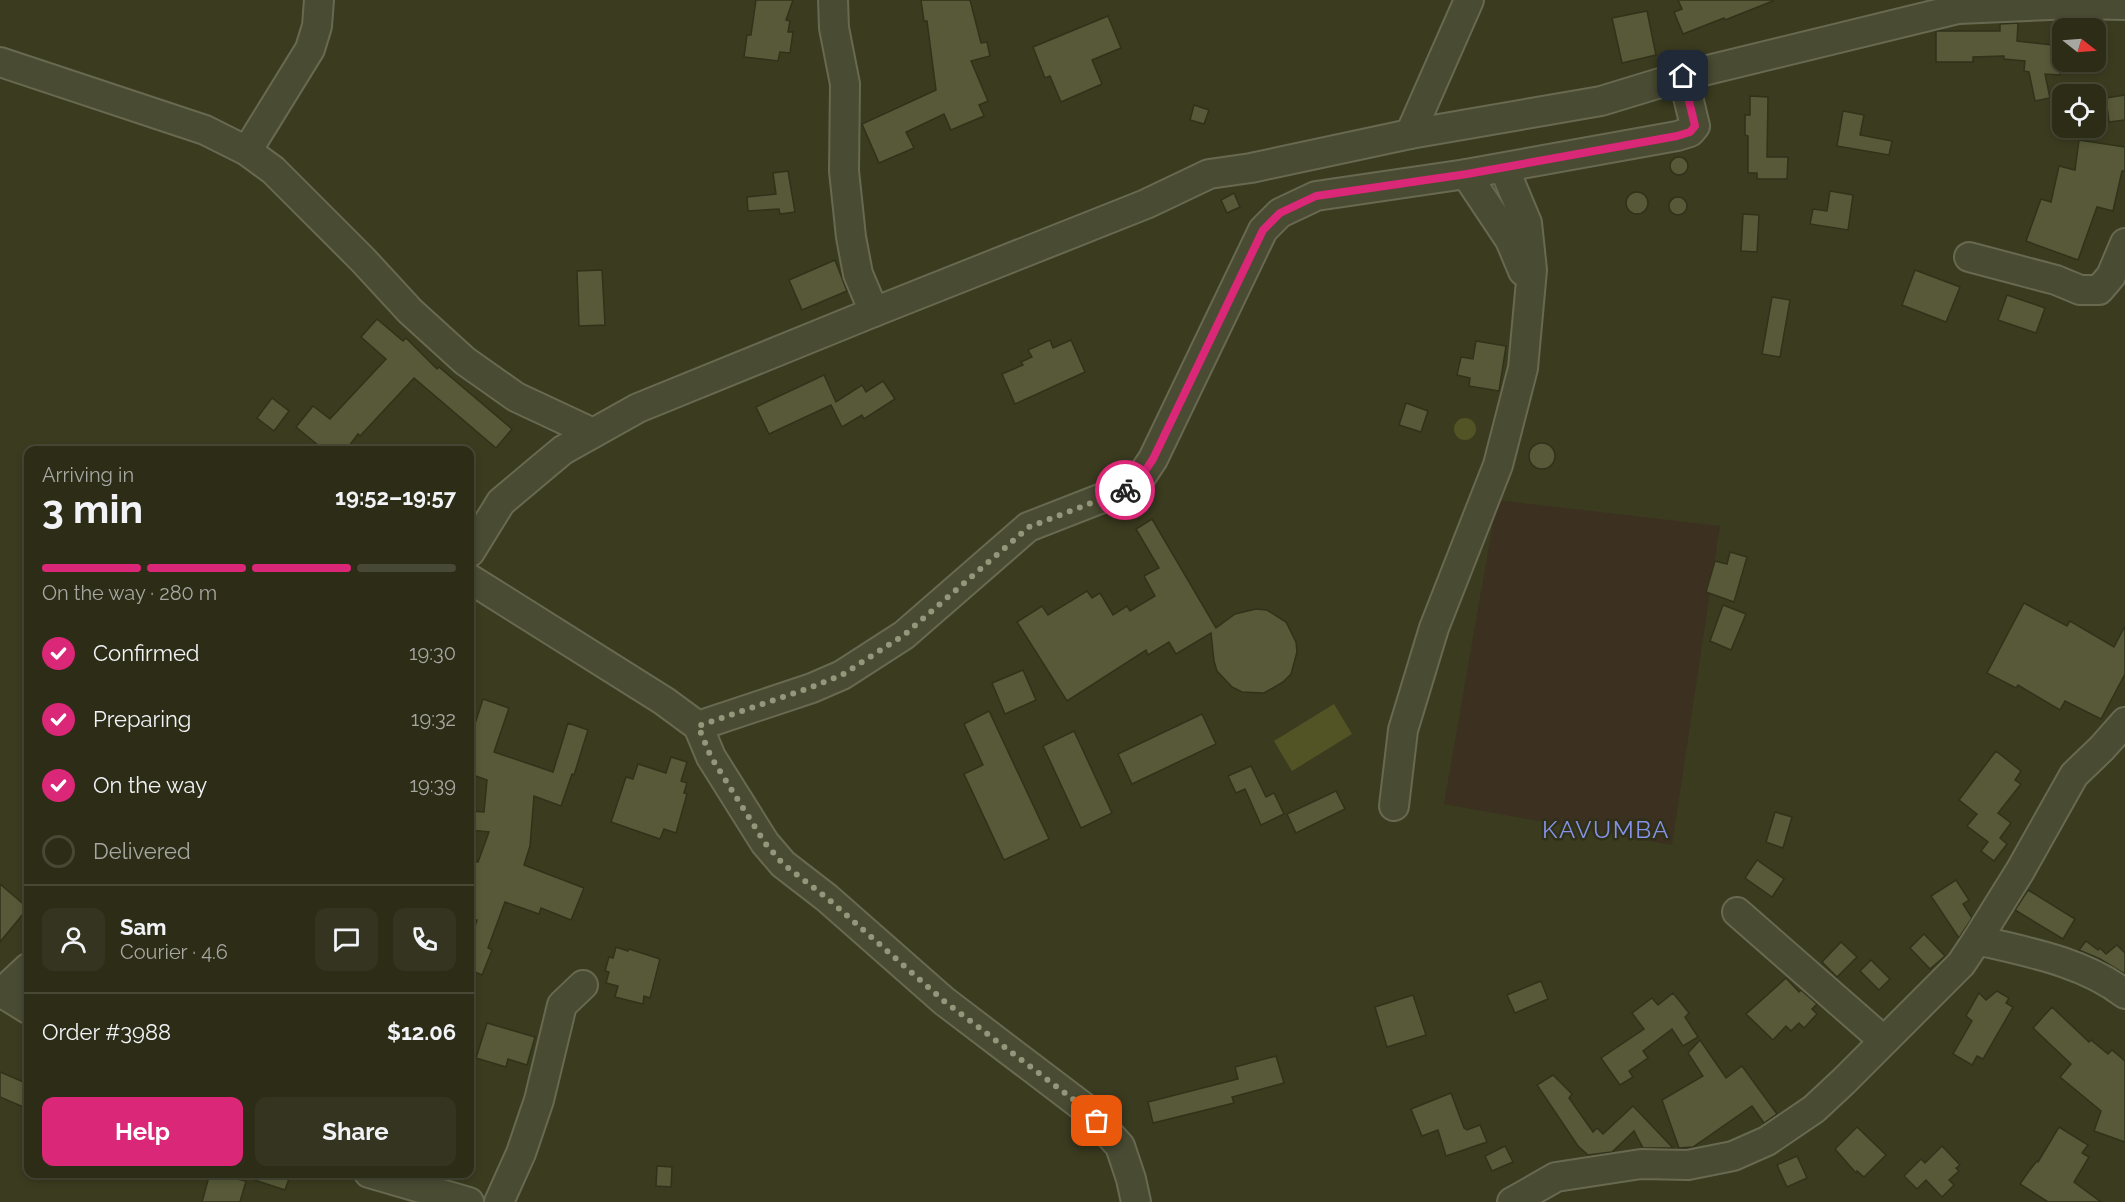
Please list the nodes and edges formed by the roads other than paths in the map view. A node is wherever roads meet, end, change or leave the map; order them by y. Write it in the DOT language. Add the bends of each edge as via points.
graph roads {
  1 [pos="319,0"];
  2 [pos="833,0"];
  3 [pos="1469,0"];
  4 [pos="1956,5"];
  5 [pos="2125,5"];
  6 [pos="0,62"];
  7 [pos="1683,76"];
  8 [pos="1410,134"];
  9 [pos="247,151"];
  10 [pos="1504,168"];
  11 [pos="1467,174"];
  12 [pos="2125,243"];
  13 [pos="1969,257"];
  14 [pos="1531,296"];
  15 [pos="874,312"];
  16 [pos="593,432"];
  17 [pos="474,546"];
  18 [pos="474,582"];
  19 [pos="2125,722"];
  20 [pos="698,726"];
  21 [pos="1394,806"];
  22 [pos="1737,912"];
  23 [pos="1977,940"];
  24 [pos="24,972"];
  25 [pos="583,986"];
  26 [pos="1,994"];
  27 [pos="2125,994"];
  28 [pos="24,1007"];
  29 [pos="1883,1040"];
  30 [pos="386,1178"];
  31 [pos="469,1202"];
  32 [pos="499,1202"];
  33 [pos="1136,1202"];
  34 [pos="1512,1202"];
  1 -- 9 [label="street" via="310,49"];
  2 -- 15 [label="street" via="845,84 844,171 851,237 858,274"];
  3 -- 8 [label="street"];
  4 -- 5 [label="street"];
  4 -- 7 [label="street"];
  6 -- 9 [label="street" via="205,130"];
  7 -- 8 [label="street" via="1601,101"];
  7 -- 10 [label="street" via="1695,126 1690,132"];
  8 -- 15 [label="street" via="1209,174 1146,204"];
  9 -- 16 [label="street" via="273,170 410,311 465,361 516,397"];
  10 -- 11 [label="street"];
  10 -- 14 [label="street" via="1527,223"];
  11 -- 14 [label="street" via="1510,240"];
  11 -- 20 [label="street" via="1316,196 1280,213 1263,230 1141,477 1128,488 1029,527 904,635 842,675"];
  12 -- 13 [label="street" via="2111,276 2099,290 2080,290"];
  14 -- 21 [label="street" via="1523,368 1498,465 1434,628 1403,730"];
  15 -- 16 [label="street" via="638,408"];
  16 -- 17 [label="street" via="563,450 501,502"];
  18 -- 20 [label="street"];
  19 -- 23 [label="street" via="2074,775"];
  20 -- 33 [label="street" via="711,757 765,843 783,864 944,1001 1086,1109 1120,1146"];
  22 -- 29 [label="street"];
  23 -- 27 [label="street" via="2043,955 2108,981"];
  23 -- 29 [label="street" via="1931,996"];
  24 -- 26 [label="street"];
  25 -- 32 [label="street" via="562,1005 539,1100"];
  26 -- 28 [label="street"];
  29 -- 34 [label="street" via="1814,1109 1767,1141 1733,1156 1688,1165 1641,1164 1556,1178"];
  30 -- 31 [label="street"];
}
